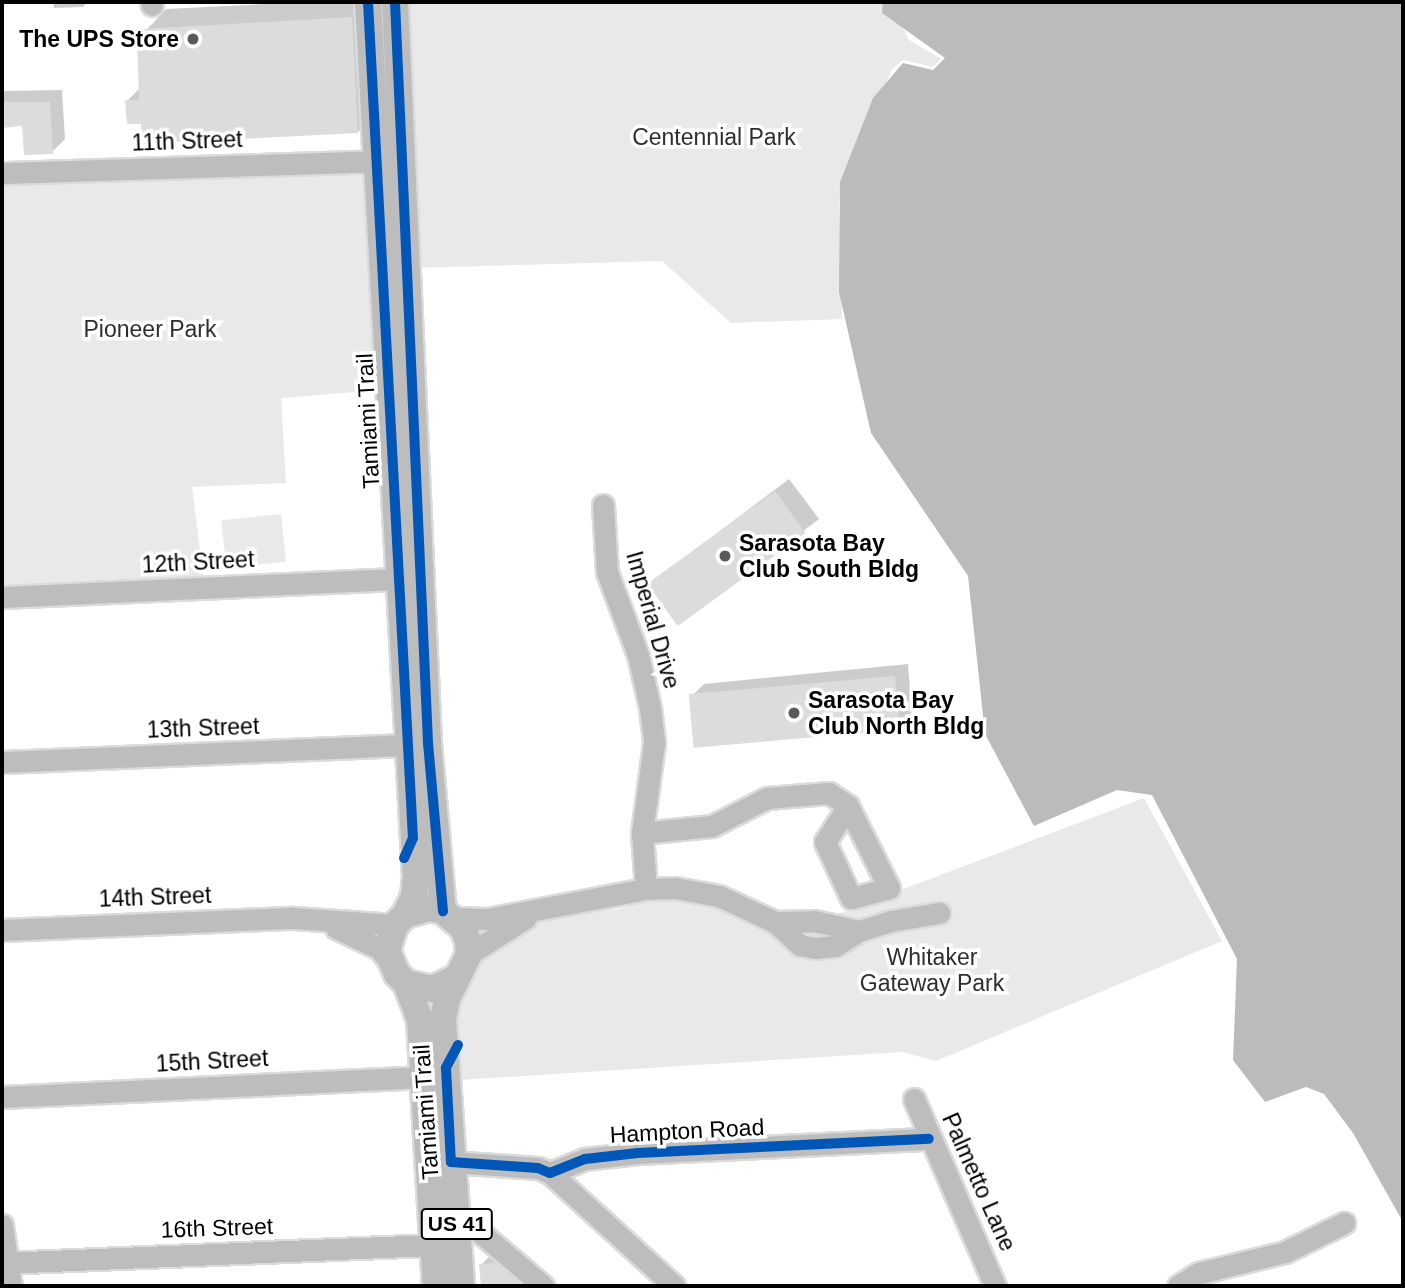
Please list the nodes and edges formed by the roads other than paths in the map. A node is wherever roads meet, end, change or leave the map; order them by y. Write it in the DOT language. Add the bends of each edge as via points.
graph roads {
  1 [pos="368,2"];
  2 [pos="379,2"];
  3 [pos="396,2"];
  4 [pos="403,128"];
  5 [pos="375,161"];
  6 [pos="2,173"];
  7 [pos="411,369"];
  8 [pos="603,505"];
  9 [pos="397,579"];
  10 [pos="2,597"];
  11 [pos="407,745"];
  12 [pos="2,762"];
  13 [pos="848,806"];
  14 [pos="642,833"];
  15 [pos="646,889"];
  16 [pos="534,913"];
  17 [pos="939,913"];
  18 [pos="449,914"];
  19 [pos="311,920"];
  20 [pos="400,920"];
  21 [pos="2,930"];
  22 [pos="469,954"];
  23 [pos="390,963"];
  24 [pos="456,978"];
  25 [pos="406,983"];
  26 [pos="425,1077"];
  27 [pos="2,1097"];
  28 [pos="915,1099"];
  29 [pos="929,1139"];
  30 [pos="451,1162"];
  31 [pos="550,1173"];
  32 [pos="455,1211"];
  33 [pos="1344,1223"];
  34 [pos="2,1225"];
  35 [pos="5,1263"];
  36 [pos="436,1272"];
  37 [pos="11,1286"];
  38 [pos="461,1286"];
  39 [pos="543,1286"];
  40 [pos="674,1286"];
  41 [pos="995,1286"];
  42 [pos="1178,1286"];
  1 -- 5 [label="main road, Tamiami Trail"];
  2 -- 4 [label="main road" via="387,101"];
  3 -- 4 [label="main road, Tamiami Trail"];
  4 -- 7 [label="main road, Tamiami Trail"];
  5 -- 6 [label="street, 11th Street"];
  5 -- 7 [label="main road" via="385,162 390,169 397,328"];
  5 -- 9 [label="main road, Tamiami Trail"];
  7 -- 18 [label="main road, Tamiami Trail" via="429,755"];
  8 -- 14 [label="street, Imperial Drive" via="607,572 638,655 650,708 654,743"];
  9 -- 10 [label="street, 12th Street"];
  9 -- 11 [label="main road, Tamiami Trail"];
  11 -- 12 [label="street, 13th Street"];
  11 -- 20 [label="main road, Tamiami Trail" via="416,877 414,897"];
  13 -- 14 [label="street" via="829,793 767,798 712,826"];
  14 -- 15 [label="street, Imperial Drive"];
  15 -- 16 [label="street"];
  15 -- 17 [label="street" via="708,893 775,922 814,921 859,931"];
  16 -- 18 [label="street" via="487,919"];
  16 -- 22 [label="street"];
  18 -- 20 [label="main road" via="430,908"];
  18 -- 22 [label="main road, Tamiami Trail" via="463,928"];
  19 -- 20 [label="street, 14th Street"];
  19 -- 21 [label="street, 14th Street"];
  19 -- 23 [label="street, 14th Street" via="361,937 380,949"];
  20 -- 23 [label="main road, Tamiami Trail" via="387,950"];
  22 -- 24 [label="main road, Tamiami Trail / US 41"];
  23 -- 25 [label="main road, Tamiami Trail / US 41"];
  24 -- 25 [label="main road" via="432,989"];
  24 -- 30 [label="main road, Tamiami Trail / US 41" via="443,1019"];
  25 -- 26 [label="main road, Tamiami Trail / US 41" via="420,1020"];
  26 -- 27 [label="street, 15th Street"];
  26 -- 30 [label="main road" via="434,1090 437,1146"];
  26 -- 36 [label="main road, Tamiami Trail / US 41"];
  28 -- 29 [label="street, Palmetto Lane"];
  29 -- 31 [label="street, Hampton Road" via="638,1153 585,1159"];
  29 -- 41 [label="street, Palmetto Lane"];
  30 -- 31 [label="street" via="538,1168"];
  30 -- 32 [label="main road, Tamiami Trail / US 41"];
  31 -- 40 [label="street"];
  32 -- 38 [label="main road, Tamiami Trail / US 41"];
  32 -- 39 [label="street"];
  33 -- 42 [label="street" via="1285,1252 1199,1273"];
  34 -- 35 [label="street"];
  35 -- 36 [label="street, 16th Street"];
  35 -- 37 [label="street"];
}
